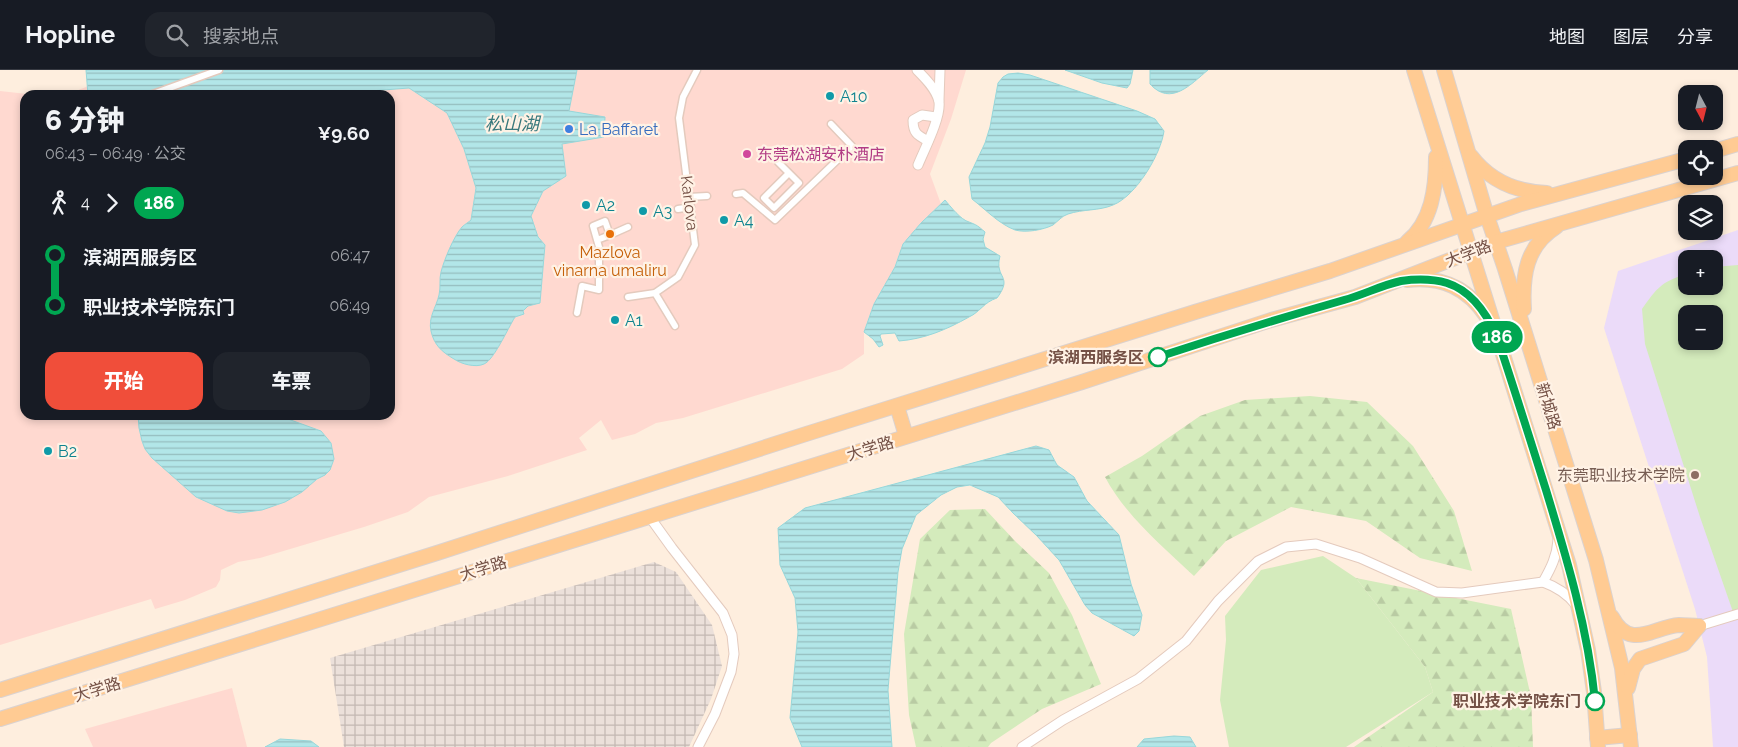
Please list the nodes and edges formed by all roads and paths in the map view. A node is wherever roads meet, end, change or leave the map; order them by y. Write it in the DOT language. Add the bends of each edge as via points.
graph roads {
  1 [pos="219,70"];
  2 [pos="697,70"];
  3 [pos="917,70"];
  4 [pos="940,70"];
  5 [pos="1414,70"];
  6 [pos="1444,70"];
  7 [pos="164,90"];
  8 [pos="939,102"];
  9 [pos="936,117"];
  10 [pos="831,124"];
  11 [pos="928,141"];
  12 [pos="1436,141"];
  13 [pos="1738,144"];
  14 [pos="1723,148"];
  15 [pos="1468,151"];
  16 [pos="1678,160"];
  17 [pos="778,162"];
  18 [pos="918,165"];
  19 [pos="788,173"];
  20 [pos="1738,173"];
  21 [pos="1563,192"];
  22 [pos="736,194"];
  23 [pos="707,196"];
  24 [pos="689,197"];
  25 [pos="766,201"];
  26 [pos="690,207"];
  27 [pos="760,208"];
  28 [pos="678,209"];
  29 [pos="1487,216"];
  30 [pos="1564,222"];
  31 [pos="1462,224"];
  32 [pos="628,227"];
  33 [pos="610,235"];
  34 [pos="597,240"];
  35 [pos="1496,242"];
  36 [pos="1398,248"];
  37 [pos="1470,251"];
  38 [pos="1387,285"];
  39 [pos="655,293"];
  40 [pos="628,297"];
  41 [pos="577,313"];
  42 [pos="675,326"];
  43 [pos="1497,337"];
  44 [pos="1527,337"];
  45 [pos="897,406"];
  46 [pos="906,436"];
  47 [pos="650,516"];
  48 [pos="1559,532"];
  49 [pos="1543,582"];
  50 [pos="1580,610"];
  51 [pos="1610,614"];
  52 [pos="1738,614"];
  53 [pos="1700,626"];
  54 [pos="0,690"];
  55 [pos="1627,706"];
  56 [pos="0,719"];
  57 [pos="1630,741"];
  58 [pos="1597,742"];
  59 [pos="698,747"];
  60 [pos="1022,747"];
  1 -- 7 [label="street"];
  2 -- 24 [label="street, Karlova" via="684,97 679,118"];
  3 -- 8 [label="street" via="926,78"];
  4 -- 8 [label="street"];
  5 -- 12 [label="main road, 新城路"];
  6 -- 15 [label="main road, 新城路"];
  8 -- 9 [label="street"];
  9 -- 11 [label="street"];
  9 -- 11 [label="street" via="922,115 913,120 917,135"];
  10 -- 27 [label="street" via="852,146 775,220"];
  11 -- 18 [label="street"];
  12 -- 31 [label="main road, 新城路"];
  12 -- 36 [label="main road" via="1435,182 1427,218 1415,236"];
  13 -- 14 [label="main road"];
  15 -- 21 [label="main road" via="1480,167 1504,184 1535,192"];
  15 -- 29 [label="main road, 新城路"];
  16 -- 21 [label="main road, 大学路"];
  17 -- 19 [label="street"];
  19 -- 25 [label="street" via="764,198"];
  19 -- 25 [label="street" via="799,183 774,208"];
  20 -- 30 [label="main road, 大学路"];
  21 -- 29 [label="main road, 大学路"];
  22 -- 27 [label="street" via="743,193"];
  23 -- 24 [label="street"];
  24 -- 26 [label="street, Karlova"];
  25 -- 27 [label="street"];
  26 -- 28 [label="street"];
  26 -- 39 [label="street, Karlova" via="695,245 678,277"];
  29 -- 31 [label="main road, 大学路"];
  29 -- 35 [label="main road, 新城路"];
  30 -- 35 [label="main road, 大学路"];
  30 -- 44 [label="main road" via="1543,237 1528,261 1523,292"];
  31 -- 36 [label="main road, 大学路"];
  31 -- 37 [label="main road, 新城路"];
  32 -- 33 [label="street"];
  33 -- 34 [label="street"];
  33 -- 34 [label="street" via="605,221 593,226"];
  34 -- 41 [label="street" via="599,290 582,286"];
  35 -- 37 [label="main road, 大学路"];
  35 -- 44 [label="main road, 新城路"];
  36 -- 45 [label="main road, 大学路"];
  37 -- 38 [label="main road, 大学路"];
  37 -- 43 [label="main road, 新城路"];
  38 -- 43 [label="main road" via="1424,280 1457,287 1476,303"];
  38 -- 46 [label="main road, 大学路"];
  39 -- 40 [label="street"];
  39 -- 42 [label="street"];
  43 -- 48 [label="main road, 新城路"];
  44 -- 51 [label="main road, 新城路"];
  45 -- 46 [label="main road"];
  45 -- 54 [label="main road, 大学路"];
  46 -- 47 [label="main road, 大学路"];
  47 -- 56 [label="main road, 大学路"];
  47 -- 59 [label="street" via="724,613 732,636 731,672"];
  48 -- 49 [label="street" via="1557,552"];
  48 -- 50 [label="main road, 新城路"];
  49 -- 50 [label="street" via="1569,596"];
  49 -- 60 [label="street" via="1462,593 1436,592 1360,558 1316,544 1286,547 1258,561 1218,600 1186,641 1138,679"];
  50 -- 58 [label="main road, 新城路" via="1594,692"];
  51 -- 53 [label="main road" via="1618,627 1636,636 1678,625"];
  51 -- 55 [label="main road, 新城路"];
  52 -- 53 [label="street"];
  53 -- 55 [label="main road" via="1684,644 1646,657 1636,664 1628,686"];
  55 -- 57 [label="main road, 新城路"];
  57 -- 58 [label="main road"];
}
